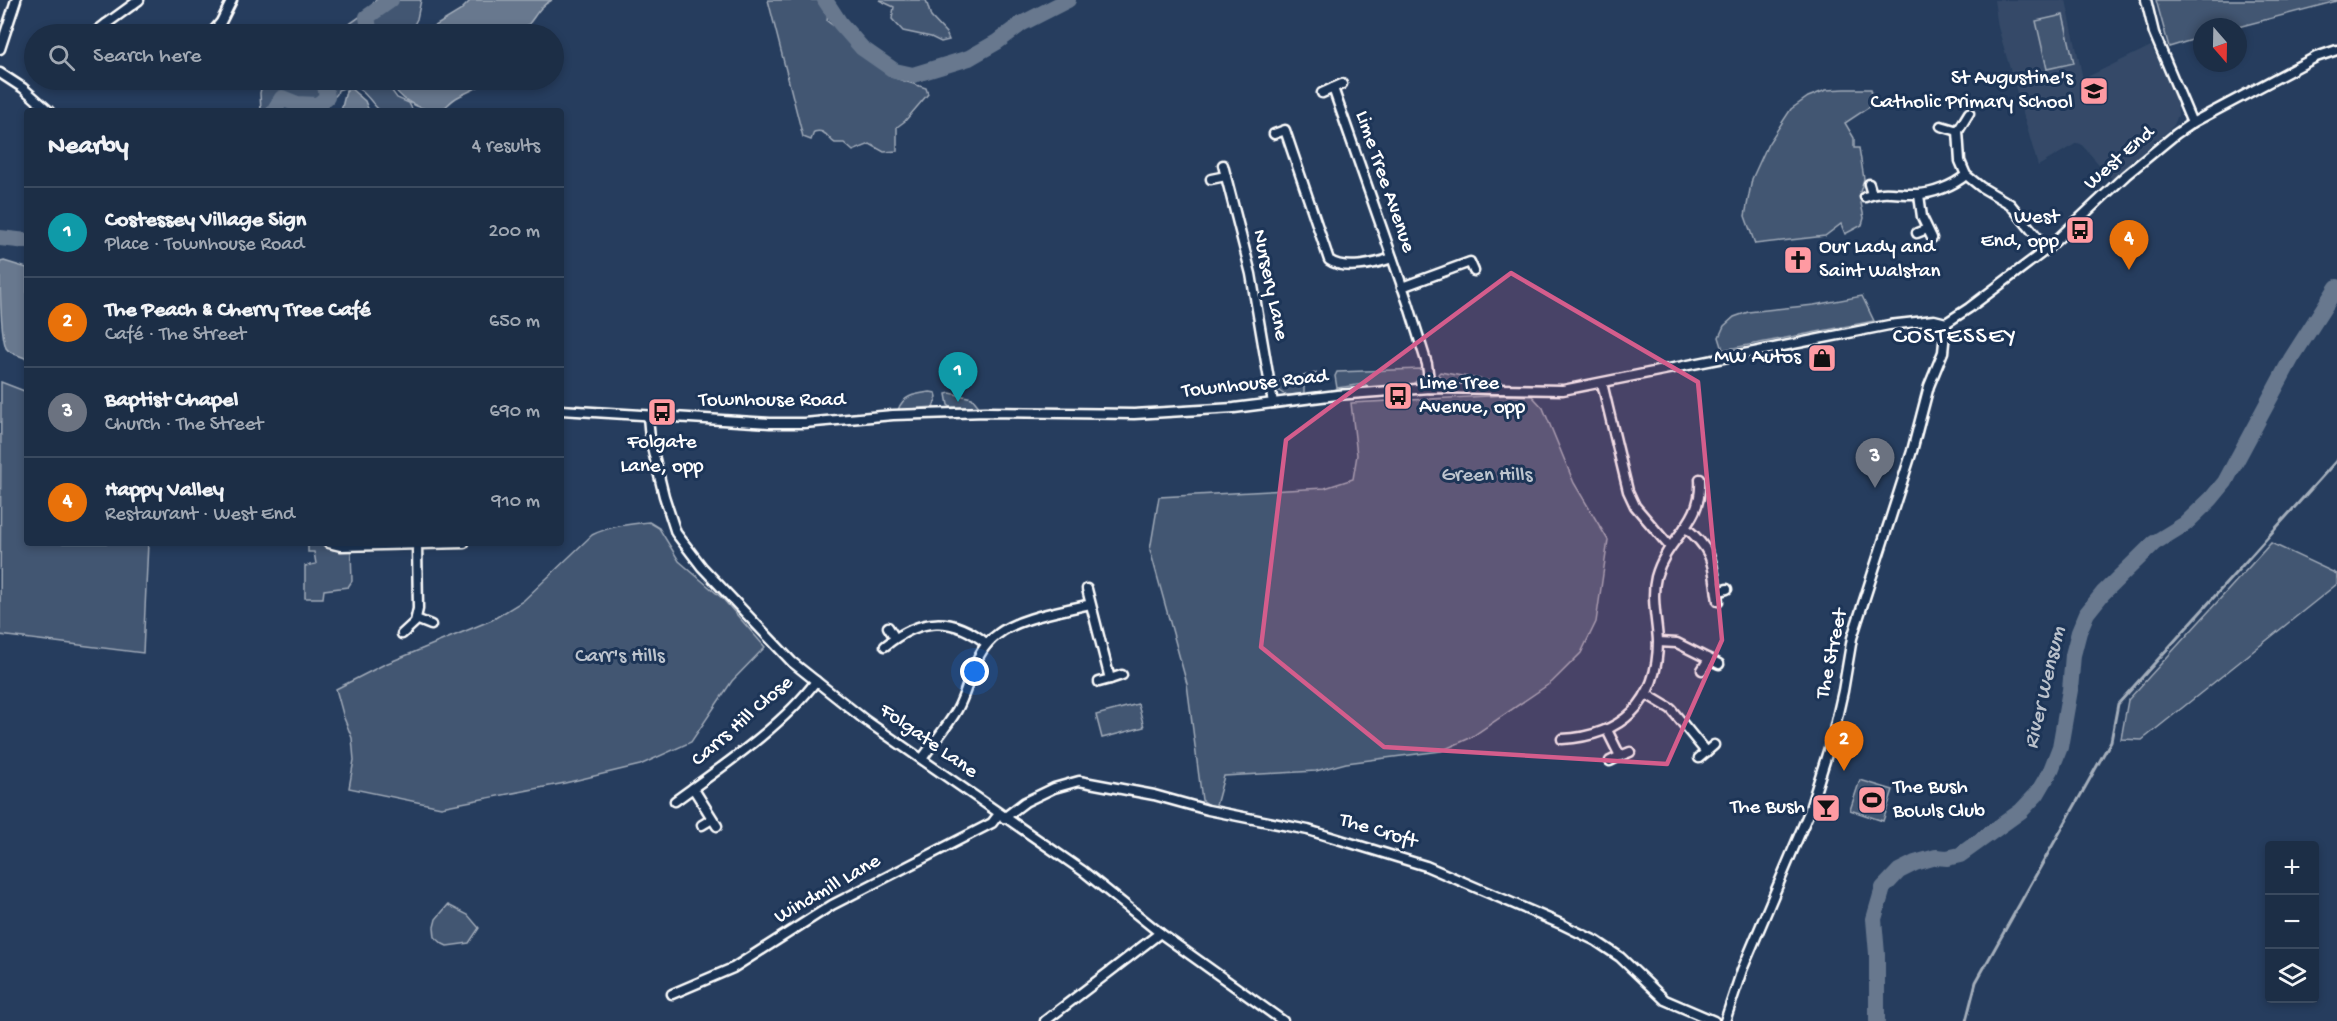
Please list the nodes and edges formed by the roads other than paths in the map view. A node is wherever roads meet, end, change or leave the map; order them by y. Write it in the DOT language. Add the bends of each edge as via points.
graph roads {
  1 [pos="16,0"];
  2 [pos="139,0"];
  3 [pos="232,0"];
  4 [pos="2146,0"];
  5 [pos="106,24"];
  6 [pos="219,24"];
  7 [pos="0,49"];
  8 [pos="2337,50"];
  9 [pos="0,73"];
  10 [pos="1342,84"];
  11 [pos="1333,88"];
  12 [pos="24,89"];
  13 [pos="25,90"];
  14 [pos="1322,93"];
  15 [pos="46,108"];
  16 [pos="1970,113"];
  17 [pos="2192,123"];
  18 [pos="1941,126"];
  19 [pos="1958,131"];
  20 [pos="1274,134"];
  21 [pos="1223,165"];
  22 [pos="1966,175"];
  23 [pos="1226,176"];
  24 [pos="1211,179"];
  25 [pos="1869,184"];
  26 [pos="1919,195"];
  27 [pos="1927,229"];
  28 [pos="1917,233"];
  29 [pos="1932,238"];
  30 [pos="2047,249"];
  31 [pos="1392,258"];
  32 [pos="1474,271"];
  33 [pos="1402,287"];
  34 [pos="1946,323"];
  35 [pos="1602,383"];
  36 [pos="1430,388"];
  37 [pos="1273,403"];
  38 [pos="564,410"];
  39 [pos="648,416"];
  40 [pos="1700,479"];
  41 [pos="1685,527"];
  42 [pos="417,546"];
  43 [pos="1670,547"];
  44 [pos="1086,589"];
  45 [pos="1727,589"];
  46 [pos="1717,591"];
  47 [pos="1718,601"];
  48 [pos="1090,604"];
  49 [pos="416,619"];
  50 [pos="431,625"];
  51 [pos="888,627"];
  52 [pos="402,634"];
  53 [pos="895,638"];
  54 [pos="1658,642"];
  55 [pos="987,644"];
  56 [pos="885,646"];
  57 [pos="1709,659"];
  58 [pos="1719,664"];
  59 [pos="1702,670"];
  60 [pos="1122,675"];
  61 [pos="1110,679"];
  62 [pos="816,681"];
  63 [pos="1099,682"];
  64 [pos="1646,694"];
  65 [pos="1607,730"];
  66 [pos="1562,739"];
  67 [pos="1714,746"];
  68 [pos="1630,752"];
  69 [pos="1620,756"];
  70 [pos="922,759"];
  71 [pos="1610,761"];
  72 [pos="693,788"];
  73 [pos="675,801"];
  74 [pos="1001,816"];
  75 [pos="702,825"];
  76 [pos="1160,933"];
  77 [pos="672,994"];
  78 [pos="1045,1021"];
  79 [pos="1283,1021"];
  80 [pos="1714,1021"];
  81 [pos="1725,1021"];
  1 -- 7 [label="street"];
  2 -- 5 [label="street"];
  3 -- 6 [label="street"];
  4 -- 17 [label="street" via="2154,33"];
  8 -- 17 [label="street, West End" via="2316,57"];
  9 -- 12 [label="street"];
  10 -- 11 [label="street"];
  11 -- 14 [label="street"];
  11 -- 31 [label="street, Lime Tree Avenue"];
  13 -- 15 [label="street"];
  16 -- 19 [label="street"];
  17 -- 30 [label="street, West End" via="2141,163"];
  18 -- 19 [label="street"];
  19 -- 22 [label="street" via="1960,161"];
  20 -- 31 [label="street" via="1285,130 1329,260 1343,266"];
  21 -- 23 [label="street, Nursery Lane"];
  22 -- 26 [label="street" via="1958,182"];
  22 -- 30 [label="street" via="2010,204"];
  23 -- 24 [label="street"];
  23 -- 37 [label="street, Nursery Lane" via="1251,274"];
  25 -- 26 [label="street" via="1869,195 1884,191"];
  26 -- 27 [label="street"];
  27 -- 28 [label="street"];
  27 -- 29 [label="street"];
  30 -- 34 [label="street, West End"];
  31 -- 33 [label="street, Lime Tree Avenue"];
  32 -- 33 [label="street, Lime Tree Avenue" via="1469,258"];
  33 -- 36 [label="street, Lime Tree Avenue" via="1427,364"];
  34 -- 35 [label="street, Townhouse Road" via="1934,320 1889,325"];
  34 -- 81 [label="street, The Street" via="1943,352 1929,386 1852,639 1833,735 1807,819 1751,947"];
  35 -- 36 [label="street, Townhouse Road" via="1551,390"];
  35 -- 43 [label="street" via="1628,491 1635,506"];
  36 -- 37 [label="street, Townhouse Road"];
  37 -- 39 [label="street, Townhouse Road" via="1134,414 952,413 804,423"];
  38 -- 39 [label="street, Townhouse Road"];
  39 -- 62 [label="street, Folgate Lane" via="664,496 681,543 776,646"];
  40 -- 41 [label="street" via="1697,510"];
  41 -- 43 [label="street"];
  41 -- 46 [label="street" via="1710,554"];
  42 -- 49 [label="street"];
  43 -- 54 [label="street" via="1656,579"];
  44 -- 48 [label="street"];
  45 -- 46 [label="street"];
  46 -- 47 [label="street"];
  48 -- 55 [label="street" via="1010,627"];
  48 -- 61 [label="street"];
  49 -- 50 [label="street"];
  49 -- 52 [label="street"];
  51 -- 53 [label="street"];
  53 -- 55 [label="street" via="911,629 950,623 974,633"];
  53 -- 56 [label="street"];
  54 -- 57 [label="street" via="1677,643"];
  54 -- 64 [label="street" via="1658,666"];
  55 -- 70 [label="street" via="957,709"];
  57 -- 58 [label="street"];
  57 -- 59 [label="street"];
  60 -- 61 [label="street"];
  61 -- 63 [label="street"];
  62 -- 70 [label="street, Folgate Lane"];
  62 -- 72 [label="street, Carrs Hill Close" via="785,714"];
  64 -- 65 [label="street" via="1622,721"];
  64 -- 67 [label="street" via="1671,710 1703,755"];
  65 -- 66 [label="street"];
  65 -- 69 [label="street"];
  68 -- 69 [label="street"];
  69 -- 71 [label="street"];
  70 -- 74 [label="street, Folgate Lane"];
  72 -- 73 [label="street, Carrs Hill Close"];
  72 -- 75 [label="street, Carrs Hill Close" via="714,822"];
  74 -- 76 [label="street, Folgate Lane" via="1083,872"];
  74 -- 77 [label="street, Windmill Lane" via="832,905 733,968"];
  74 -- 80 [label="street, The Croft" via="1054,788 1080,781 1308,830 1426,866 1561,924 1620,957 1665,1000"];
  76 -- 78 [label="street"];
  76 -- 79 [label="street, Folgate Lane"];
}
